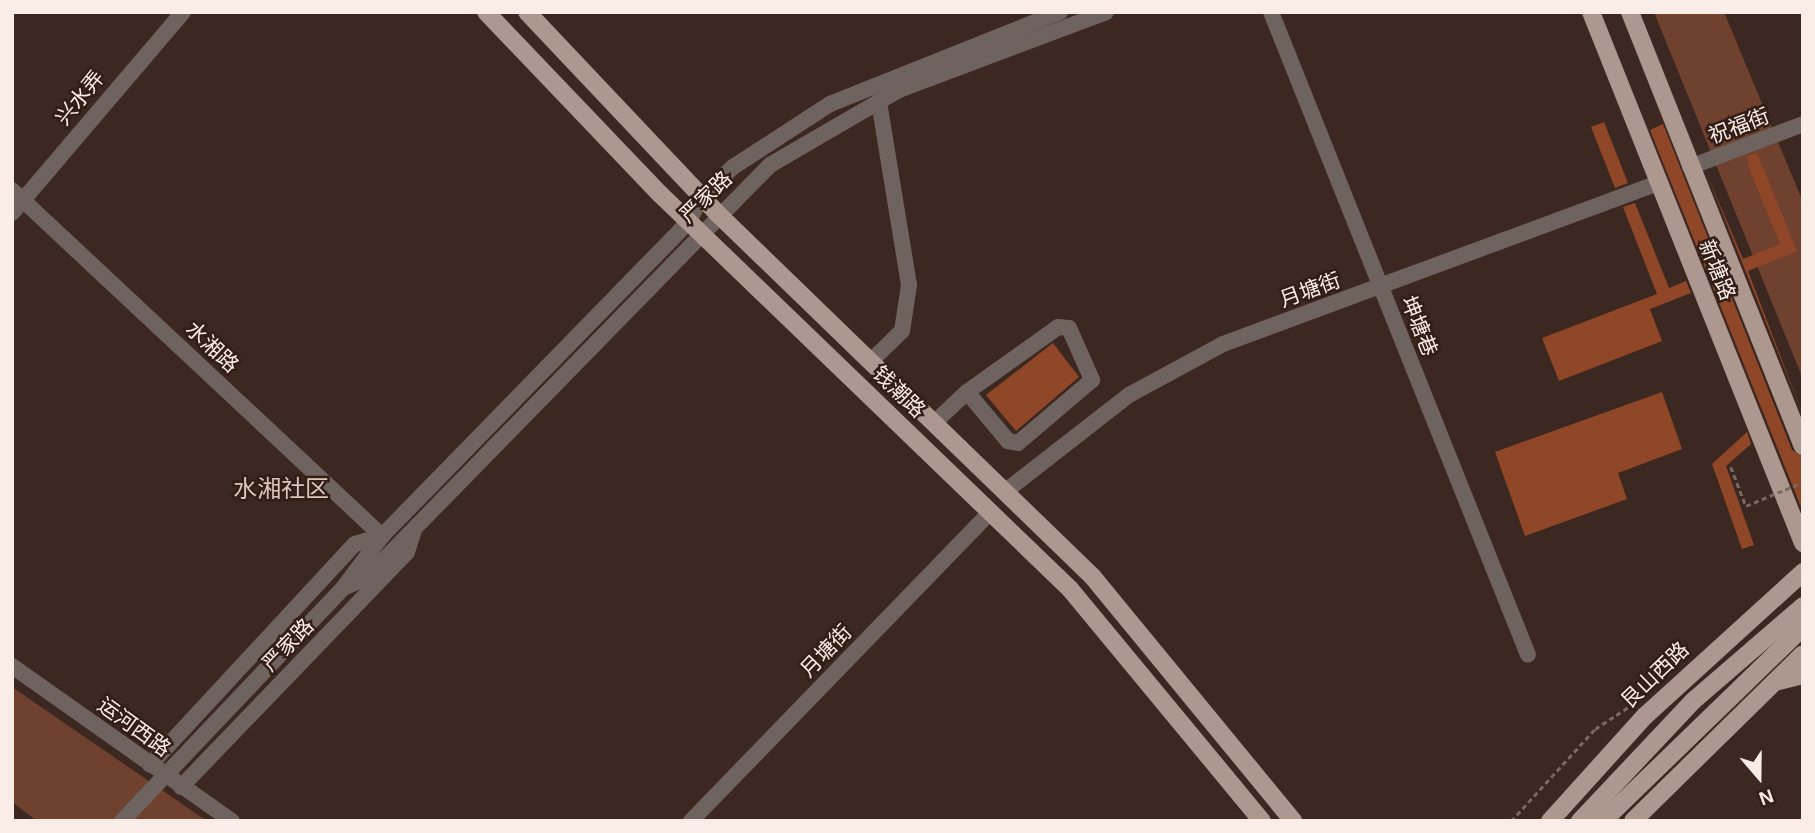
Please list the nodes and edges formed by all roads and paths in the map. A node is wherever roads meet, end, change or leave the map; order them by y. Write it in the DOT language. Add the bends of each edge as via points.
graph roads {
  1 [pos="183,12"];
  2 [pos="486,12"];
  3 [pos="527,12"];
  4 [pos="1060,12"];
  5 [pos="1106,12"];
  6 [pos="1271,12"];
  7 [pos="1591,12"];
  8 [pos="1630,12"];
  9 [pos="879,101"];
  10 [pos="1803,124"];
  11 [pos="1690,167"];
  12 [pos="1658,183"];
  13 [pos="18,195"];
  14 [pos="702,197"];
  15 [pos="12,214"];
  16 [pos="718,214"];
  17 [pos="693,227"];
  18 [pos="1381,286"];
  19 [pos="871,360"];
  20 [pos="967,392"];
  21 [pos="935,422"];
  22 [pos="1803,446"];
  23 [pos="1731,467"];
  24 [pos="1803,482"];
  25 [pos="1007,491"];
  26 [pos="991,511"];
  27 [pos="415,527"];
  28 [pos="382,536"];
  29 [pos="1803,543"];
  30 [pos="1803,572"];
  31 [pos="343,588"];
  32 [pos="1803,606"];
  33 [pos="1803,627"];
  34 [pos="1803,654"];
  35 [pos="1528,655"];
  36 [pos="12,666"];
  37 [pos="1803,675"];
  38 [pos="1768,684"];
  39 [pos="150,765"];
  40 [pos="181,787"];
  41 [pos="122,821"];
  42 [pos="232,821"];
  43 [pos="691,821"];
  44 [pos="1262,821"];
  45 [pos="1293,821"];
  46 [pos="1550,821"];
  47 [pos="1580,821"];
  48 [pos="1603,821"];
  49 [pos="1633,821"];
  1 -- 13 [label="street, 兴水弄"];
  2 -- 17 [label="main road, 钱潮路"];
  3 -- 14 [label="main road, 钱潮路"];
  4 -- 14 [label="street, 严家路" via="830,104 761,146"];
  5 -- 9 [label="street, 严家路"];
  6 -- 18 [label="street, 坤塘巷"];
  7 -- 12 [label="main road, 新塘路"];
  8 -- 11 [label="main road, 新塘路"];
  9 -- 16 [label="street, 严家路" via="787,152"];
  9 -- 19 [label="street" via="909,285 902,331"];
  10 -- 11 [label="street, 祝福街"];
  11 -- 22 [label="main road, 新塘路"];
  12 -- 18 [label="street, 月塘街"];
  12 -- 29 [label="main road, 新塘路"];
  13 -- 15 [label="street, 兴水弄"];
  13 -- 28 [label="street, 水湘路"];
  14 -- 16 [label="main road, 钱潮路"];
  14 -- 17 [label="street, 严家路"];
  16 -- 17 [label="street, 严家路"];
  16 -- 19 [label="main road, 钱潮路"];
  17 -- 26 [label="main road, 钱潮路"];
  17 -- 27 [label="street, 严家路"];
  17 -- 28 [label="street, 严家路"];
  18 -- 25 [label="street, 月塘街" via="1223,344 1161,375"];
  18 -- 35 [label="street, 坤塘巷"];
  19 -- 21 [label="main road, 钱潮路"];
  20 -- 20 [label="street" via="1008,441 1018,443 1093,380 1069,328 1058,327"];
  20 -- 21 [label="street"];
  21 -- 25 [label="main road, 钱潮路"];
  23 -- 24 [label="path, bridge" via="1746,506"];
  25 -- 45 [label="main road, 钱潮路" via="1091,576"];
  26 -- 43 [label="street, 月塘街"];
  26 -- 44 [label="main road, 钱潮路" via="1085,606"];
  27 -- 31 [label="street, 严家路" via="366,578"];
  27 -- 40 [label="street, 严家路" via="407,552"];
  28 -- 31 [label="street, 严家路"];
  28 -- 39 [label="street, 严家路" via="355,544"];
  30 -- 46 [label="main road, 艮山西路" via="1645,716"];
  31 -- 41 [label="street, 严家路, bridge"];
  32 -- 47 [label="main road" via="1693,701"];
  33 -- 48 [label="main road"];
  34 -- 38 [label="main road"];
  36 -- 39 [label="street, 运河西路"];
  37 -- 38 [label="main road"];
  38 -- 49 [label="main road"];
  39 -- 40 [label="street, 运河西路"];
  40 -- 42 [label="street, 运河西路"];
}
